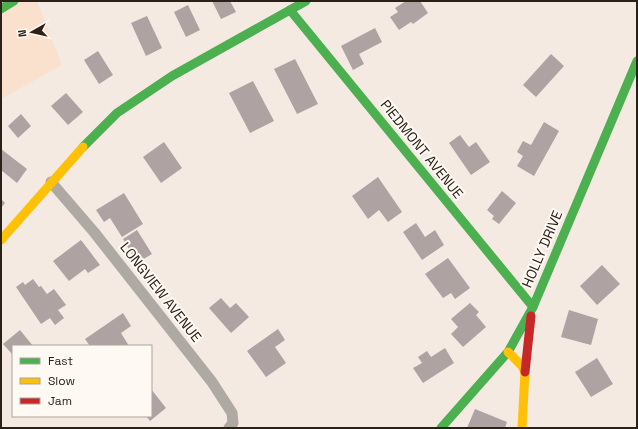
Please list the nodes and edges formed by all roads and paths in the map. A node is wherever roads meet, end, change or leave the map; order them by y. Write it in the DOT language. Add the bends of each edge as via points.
graph roads {
  1 [pos="14,1"];
  2 [pos="306,1"];
  3 [pos="1,9"];
  4 [pos="290,10"];
  5 [pos="637,61"];
  6 [pos="51,182"];
  7 [pos="1,240"];
  8 [pos="533,307"];
  9 [pos="508,352"];
  10 [pos="525,372"];
  11 [pos="229,428"];
  12 [pos="441,428"];
  13 [pos="522,428"];
  1 -- 3 [label="main road"];
  2 -- 4 [label="main road"];
  4 -- 6 [label="main road" via="172,76 128,105 117,113"];
  4 -- 8 [label="main road, PIEDMONT AVENUE"];
  5 -- 8 [label="main road, HOLLY DRIVE"];
  6 -- 7 [label="main road"];
  6 -- 11 [label="street, LONGVIEW AVENUE" via="94,232 212,382 232,414 233,423"];
  8 -- 9 [label="main road, HOLLY DRIVE"];
  8 -- 10 [label="main road"];
  9 -- 10 [label="main road"];
  9 -- 12 [label="main road, HOLLY DRIVE"];
  10 -- 13 [label="main road"];
}
